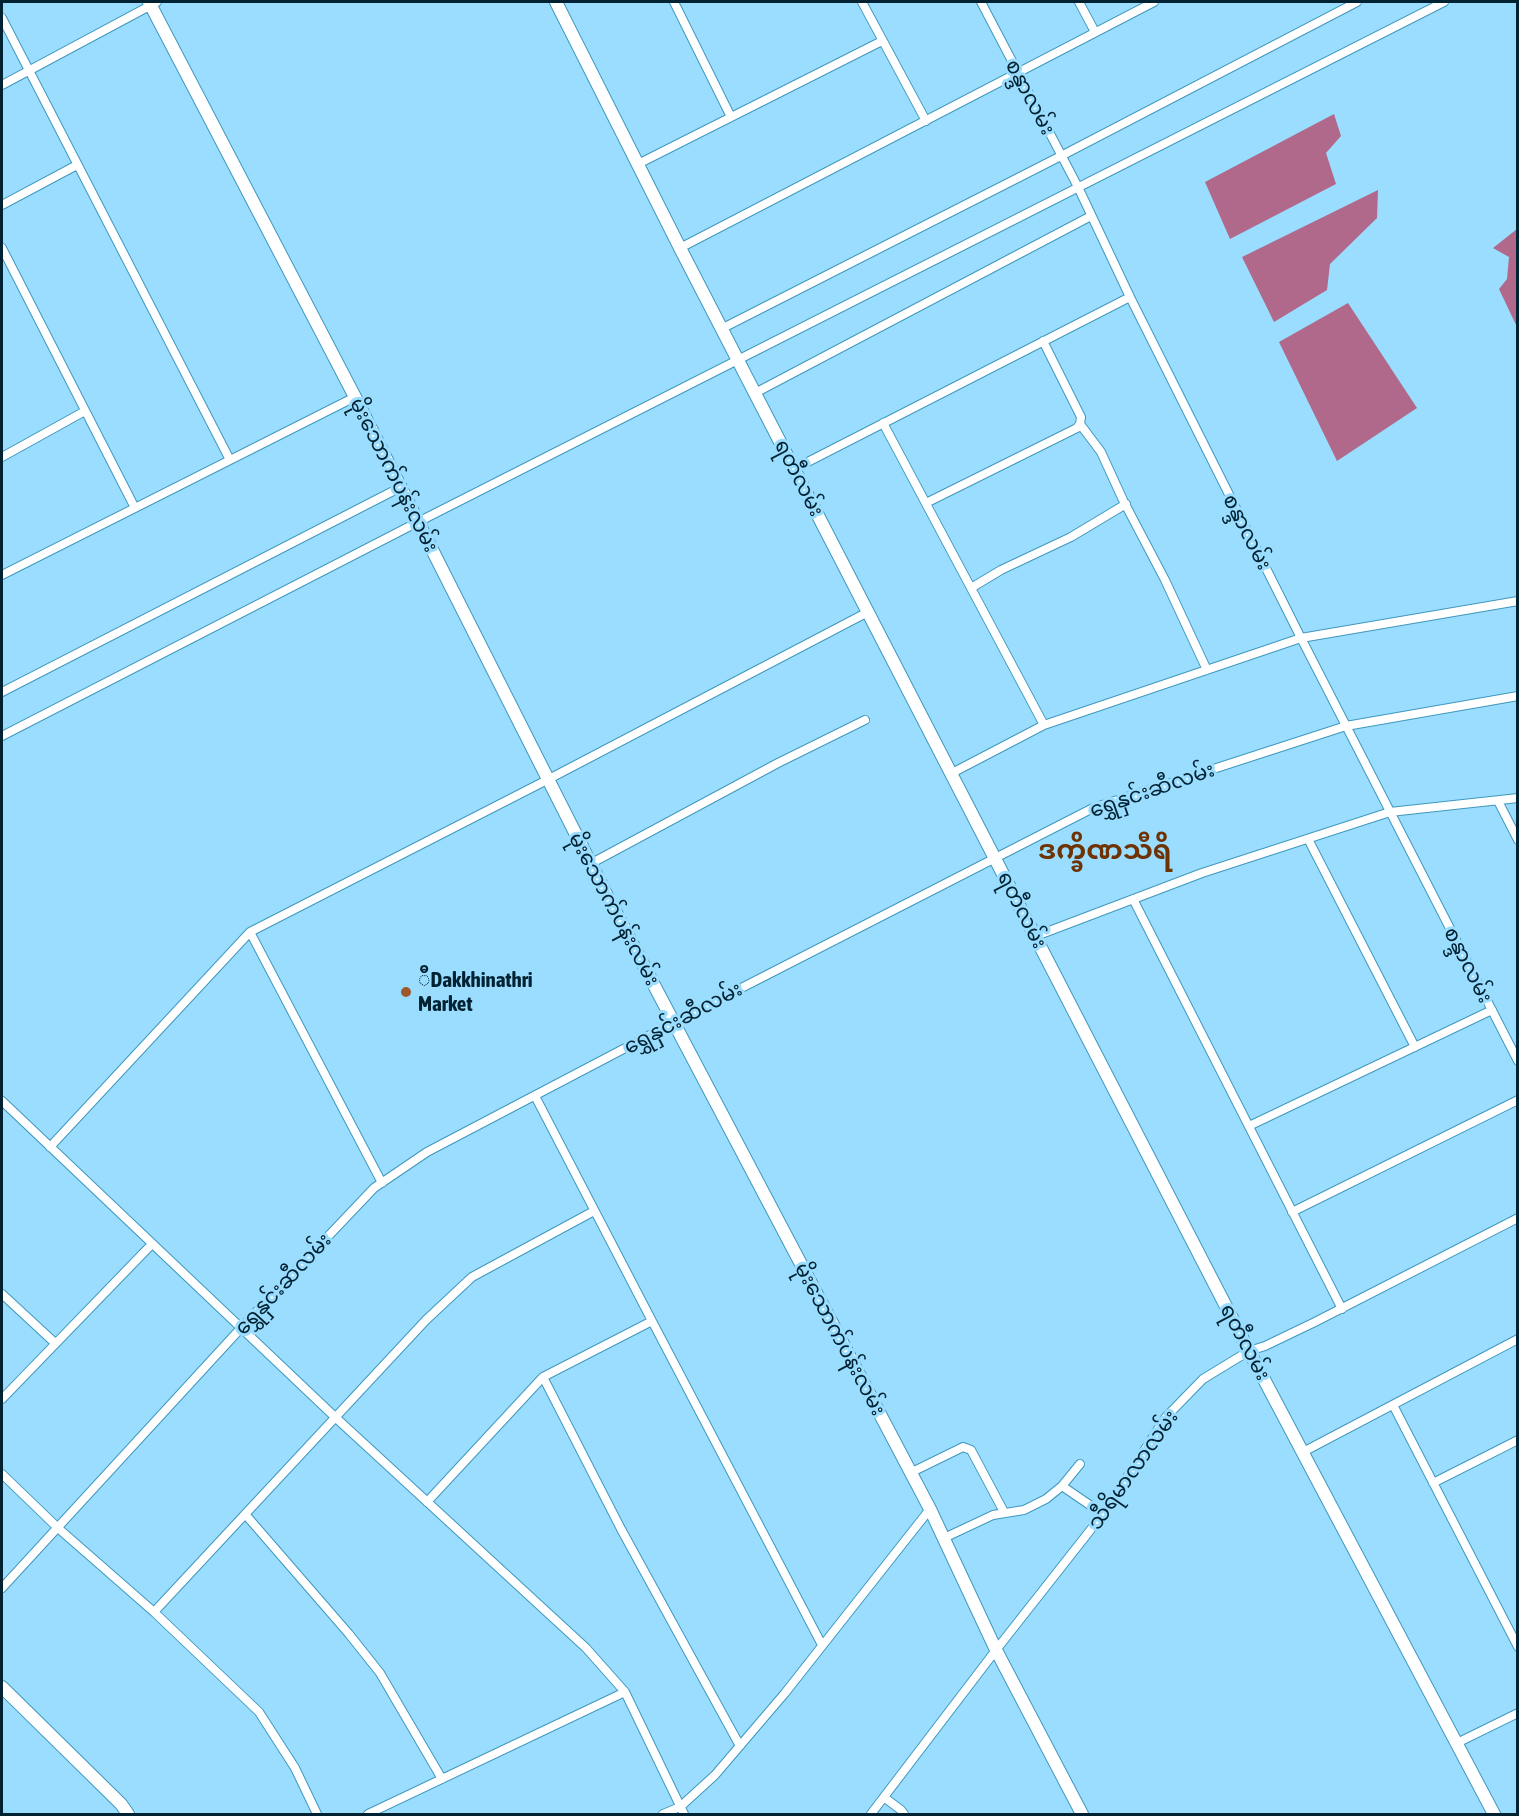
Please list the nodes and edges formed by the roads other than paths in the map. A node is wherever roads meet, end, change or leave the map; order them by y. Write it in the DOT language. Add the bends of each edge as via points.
graph roads {
  1 [pos="556,2"];
  2 [pos="674,2"];
  3 [pos="862,2"];
  4 [pos="981,2"];
  5 [pos="1079,2"];
  6 [pos="1154,2"];
  7 [pos="1357,2"];
  8 [pos="1444,2"];
  9 [pos="152,3"];
  10 [pos="2,18"];
  11 [pos="1095,33"];
  12 [pos="882,41"];
  13 [pos="29,71"];
  14 [pos="1018,73"];
  15 [pos="2,85"];
  16 [pos="731,117"];
  17 [pos="926,121"];
  18 [pos="1061,156"];
  19 [pos="638,164"];
  20 [pos="77,165"];
  21 [pos="1078,187"];
  22 [pos="2,205"];
  23 [pos="1091,216"];
  24 [pos="2,248"];
  25 [pos="680,248"];
  26 [pos="1130,297"];
  27 [pos="722,328"];
  28 [pos="1043,341"];
  29 [pos="738,361"];
  30 [pos="755,393"];
  31 [pos="355,397"];
  32 [pos="85,411"];
  33 [pos="884,423"];
  34 [pos="1080,424"];
  35 [pos="2,457"];
  36 [pos="230,460"];
  37 [pos="794,469"];
  38 [pos="401,487"];
  39 [pos="926,503"];
  40 [pos="1126,504"];
  41 [pos="135,508"];
  42 [pos="418,522"];
  43 [pos="2,575"];
  44 [pos="971,588"];
  45 [pos="1518,601"];
  46 [pos="868,612"];
  47 [pos="1301,638"];
  48 [pos="1207,670"];
  49 [pos="2,692"];
  50 [pos="1518,696"];
  51 [pos="865,720"];
  52 [pos="1044,725"];
  53 [pos="1346,726"];
  54 [pos="2,736"];
  55 [pos="952,773"];
  56 [pos="547,780"];
  57 [pos="1518,798"];
  58 [pos="1498,801"];
  59 [pos="1390,813"];
  60 [pos="1308,839"];
  61 [pos="1518,840"];
  62 [pos="995,857"];
  63 [pos="590,864"];
  64 [pos="1133,899"];
  65 [pos="250,932"];
  66 [pos="1036,936"];
  67 [pos="1492,1010"];
  68 [pos="673,1023"];
  69 [pos="1414,1047"];
  70 [pos="1518,1060"];
  71 [pos="535,1096"];
  72 [pos="1518,1100"];
  73 [pos="2,1101"];
  74 [pos="1249,1126"];
  75 [pos="50,1147"];
  76 [pos="382,1183"];
  77 [pos="594,1211"];
  78 [pos="1292,1212"];
  79 [pos="1518,1218"];
  80 [pos="152,1244"];
  81 [pos="2,1294"];
  82 [pos="1342,1309"];
  83 [pos="652,1320"];
  84 [pos="241,1328"];
  85 [pos="1518,1339"];
  86 [pos="55,1343"];
  87 [pos="1249,1351"];
  88 [pos="543,1377"];
  89 [pos="2,1399"];
  90 [pos="1393,1404"];
  91 [pos="335,1417"];
  92 [pos="1518,1440"];
  93 [pos="1303,1452"];
  94 [pos="1080,1464"];
  95 [pos="910,1473"];
  96 [pos="2,1474"];
  97 [pos="1433,1483"];
  98 [pos="1062,1486"];
  99 [pos="428,1502"];
  100 [pos="930,1509"];
  101 [pos="1004,1512"];
  102 [pos="245,1514"];
  103 [pos="1103,1514"];
  104 [pos="58,1528"];
  105 [pos="944,1538"];
  106 [pos="2,1588"];
  107 [pos="154,1612"];
  108 [pos="822,1645"];
  109 [pos="1518,1647"];
  110 [pos="996,1650"];
  111 [pos="2,1687"];
  112 [pos="625,1692"];
  113 [pos="1518,1713"];
  114 [pos="1457,1743"];
  115 [pos="740,1746"];
  116 [pos="442,1779"];
  117 [pos="885,1798"];
  118 [pos="682,1811"];
  119 [pos="128,1815"];
  120 [pos="317,1815"];
  121 [pos="368,1815"];
  122 [pos="663,1815"];
  123 [pos="871,1815"];
  124 [pos="904,1815"];
  125 [pos="1082,1815"];
  126 [pos="1494,1815"];
  1 -- 19 [label="street, ရတီလမ်း"];
  2 -- 16 [label="street"];
  3 -- 12 [label="street"];
  4 -- 14 [label="street, စန္ဒာလမ်း"];
  5 -- 11 [label="street"];
  6 -- 11 [label="street"];
  7 -- 18 [label="street"];
  8 -- 21 [label="street"];
  9 -- 13 [label="street"];
  9 -- 31 [label="street, မိုးသောက်ပန်းလမ်း"];
  10 -- 13 [label="street"];
  11 -- 14 [label="street"];
  12 -- 16 [label="street"];
  12 -- 17 [label="street"];
  13 -- 15 [label="street"];
  13 -- 20 [label="street"];
  14 -- 17 [label="street"];
  14 -- 18 [label="street, စန္ဒာလမ်း"];
  16 -- 19 [label="street"];
  17 -- 25 [label="street"];
  18 -- 21 [label="street, စန္ဒာလမ်း"];
  18 -- 27 [label="street"];
  19 -- 25 [label="street, ရတီလမ်း"];
  20 -- 22 [label="street"];
  20 -- 36 [label="street"];
  21 -- 23 [label="street, စန္ဒာလမ်း"];
  21 -- 29 [label="street"];
  23 -- 26 [label="street, စန္ဒာလမ်း"];
  23 -- 30 [label="street"];
  24 -- 32 [label="street"];
  25 -- 27 [label="street, ရတီလမ်း"];
  26 -- 28 [label="street"];
  26 -- 47 [label="street, စန္ဒာလမ်း"];
  27 -- 29 [label="street, ရတီလမ်း"];
  28 -- 33 [label="street"];
  28 -- 34 [label="street" via="1081,417"];
  29 -- 30 [label="street, ရတီလမ်း"];
  29 -- 42 [label="street"];
  30 -- 37 [label="street, ရတီလမ်း"];
  31 -- 36 [label="street"];
  31 -- 38 [label="street, မိုးသောက်ပန်းလမ်း"];
  32 -- 35 [label="street"];
  32 -- 41 [label="street"];
  33 -- 37 [label="street"];
  33 -- 39 [label="street"];
  34 -- 39 [label="street"];
  34 -- 40 [label="street" via="1101,452"];
  36 -- 41 [label="street"];
  37 -- 46 [label="street, ရတီလမ်း"];
  38 -- 42 [label="street, မိုးသောက်ပန်းလမ်း"];
  38 -- 49 [label="street"];
  39 -- 44 [label="street"];
  40 -- 44 [label="street"];
  40 -- 48 [label="street"];
  41 -- 43 [label="street"];
  42 -- 54 [label="street"];
  42 -- 56 [label="street, မိုးသောက်ပန်းလမ်း"];
  44 -- 52 [label="street"];
  45 -- 47 [label="street"];
  46 -- 55 [label="street, ရတီလမ်း"];
  46 -- 56 [label="street"];
  47 -- 48 [label="street"];
  47 -- 53 [label="street, စန္ဒာလမ်း"];
  48 -- 52 [label="street"];
  50 -- 53 [label="street, ရွှေနှင်းဆီလမ်း"];
  51 -- 63 [label="street"];
  52 -- 55 [label="street"];
  53 -- 59 [label="street, စန္ဒာလမ်း"];
  53 -- 62 [label="street, ရွှေနှင်းဆီလမ်း" via="1093,808"];
  55 -- 62 [label="street, ရတီလမ်း"];
  56 -- 63 [label="street, မိုးသောက်ပန်းလမ်း"];
  56 -- 65 [label="street"];
  57 -- 58 [label="street"];
  58 -- 59 [label="street"];
  58 -- 61 [label="street"];
  59 -- 60 [label="street"];
  59 -- 67 [label="street, စန္ဒာလမ်း"];
  60 -- 64 [label="street"];
  60 -- 69 [label="street"];
  62 -- 66 [label="street, ရတီလမ်း"];
  62 -- 68 [label="street, ရွှေနှင်းဆီလမ်း"];
  63 -- 68 [label="street, မိုးသောက်ပန်းလမ်း"];
  64 -- 66 [label="street"];
  64 -- 74 [label="street"];
  65 -- 75 [label="street"];
  65 -- 76 [label="street"];
  66 -- 87 [label="street, ရတီလမ်း"];
  67 -- 69 [label="street"];
  67 -- 70 [label="street, စန္ဒာလမ်း"];
  68 -- 71 [label="street, ရွှေနှင်းဆီလမ်း"];
  68 -- 95 [label="street, မိုးသောက်ပန်းလမ်း"];
  69 -- 74 [label="street"];
  71 -- 76 [label="street, ရွှေနှင်းဆီလမ်း" via="427,1152"];
  71 -- 77 [label="street"];
  72 -- 78 [label="street"];
  73 -- 75 [label="street"];
  74 -- 78 [label="street"];
  75 -- 80 [label="street"];
  76 -- 84 [label="street, ရွှေနှင်းဆီလမ်း"];
  77 -- 83 [label="street"];
  77 -- 91 [label="street" via="472,1276"];
  78 -- 82 [label="street"];
  79 -- 82 [label="street, သီရိမာလာလမ်း"];
  80 -- 84 [label="street"];
  80 -- 86 [label="street"];
  81 -- 86 [label="street"];
  82 -- 87 [label="street, သီရိမာလာလမ်း"];
  83 -- 88 [label="street"];
  83 -- 108 [label="street"];
  84 -- 91 [label="street"];
  84 -- 104 [label="street, ရွှေနှင်းဆီလမ်း"];
  85 -- 90 [label="street"];
  86 -- 89 [label="street"];
  87 -- 93 [label="street, ရတီလမ်း"];
  87 -- 103 [label="street, သီရိမာလာလမ်း" via="1203,1379 1166,1417"];
  88 -- 99 [label="street"];
  88 -- 115 [label="street"];
  90 -- 93 [label="street"];
  90 -- 97 [label="street"];
  91 -- 99 [label="street"];
  91 -- 102 [label="street"];
  92 -- 97 [label="street"];
  93 -- 114 [label="street, ရတီလမ်း"];
  94 -- 98 [label="street"];
  95 -- 100 [label="street, မိုးသောက်ပန်းလမ်း"];
  95 -- 101 [label="street" via="963,1447 971,1450"];
  96 -- 104 [label="street"];
  97 -- 109 [label="street"];
  98 -- 101 [label="street" via="1024,1510"];
  98 -- 103 [label="street"];
  99 -- 112 [label="street" via="586,1648"];
  100 -- 105 [label="street, မိုးသောက်ပန်းလမ်း"];
  100 -- 108 [label="street"];
  101 -- 105 [label="street"];
  102 -- 107 [label="street"];
  102 -- 116 [label="street" via="380,1672"];
  103 -- 110 [label="street, သီရိမာလာလမ်း"];
  104 -- 106 [label="street, ရွှေနှင်းဆီလမ်း"];
  104 -- 107 [label="street"];
  105 -- 110 [label="street, မိုးသောက်ပန်းလမ်း"];
  107 -- 120 [label="street" via="259,1712 295,1768"];
  108 -- 115 [label="street"];
  110 -- 117 [label="street, သီရိမာလာလမ်း"];
  110 -- 125 [label="street, မိုးသောက်ပန်းလမ်း"];
  111 -- 119 [label="street"];
  112 -- 116 [label="street"];
  112 -- 118 [label="street"];
  113 -- 114 [label="street"];
  114 -- 126 [label="street, ရတီလမ်း"];
  115 -- 118 [label="street"];
  116 -- 121 [label="street"];
  117 -- 123 [label="street, သီရိမာလာလမ်း"];
  117 -- 124 [label="street"];
  118 -- 122 [label="street"];
}
